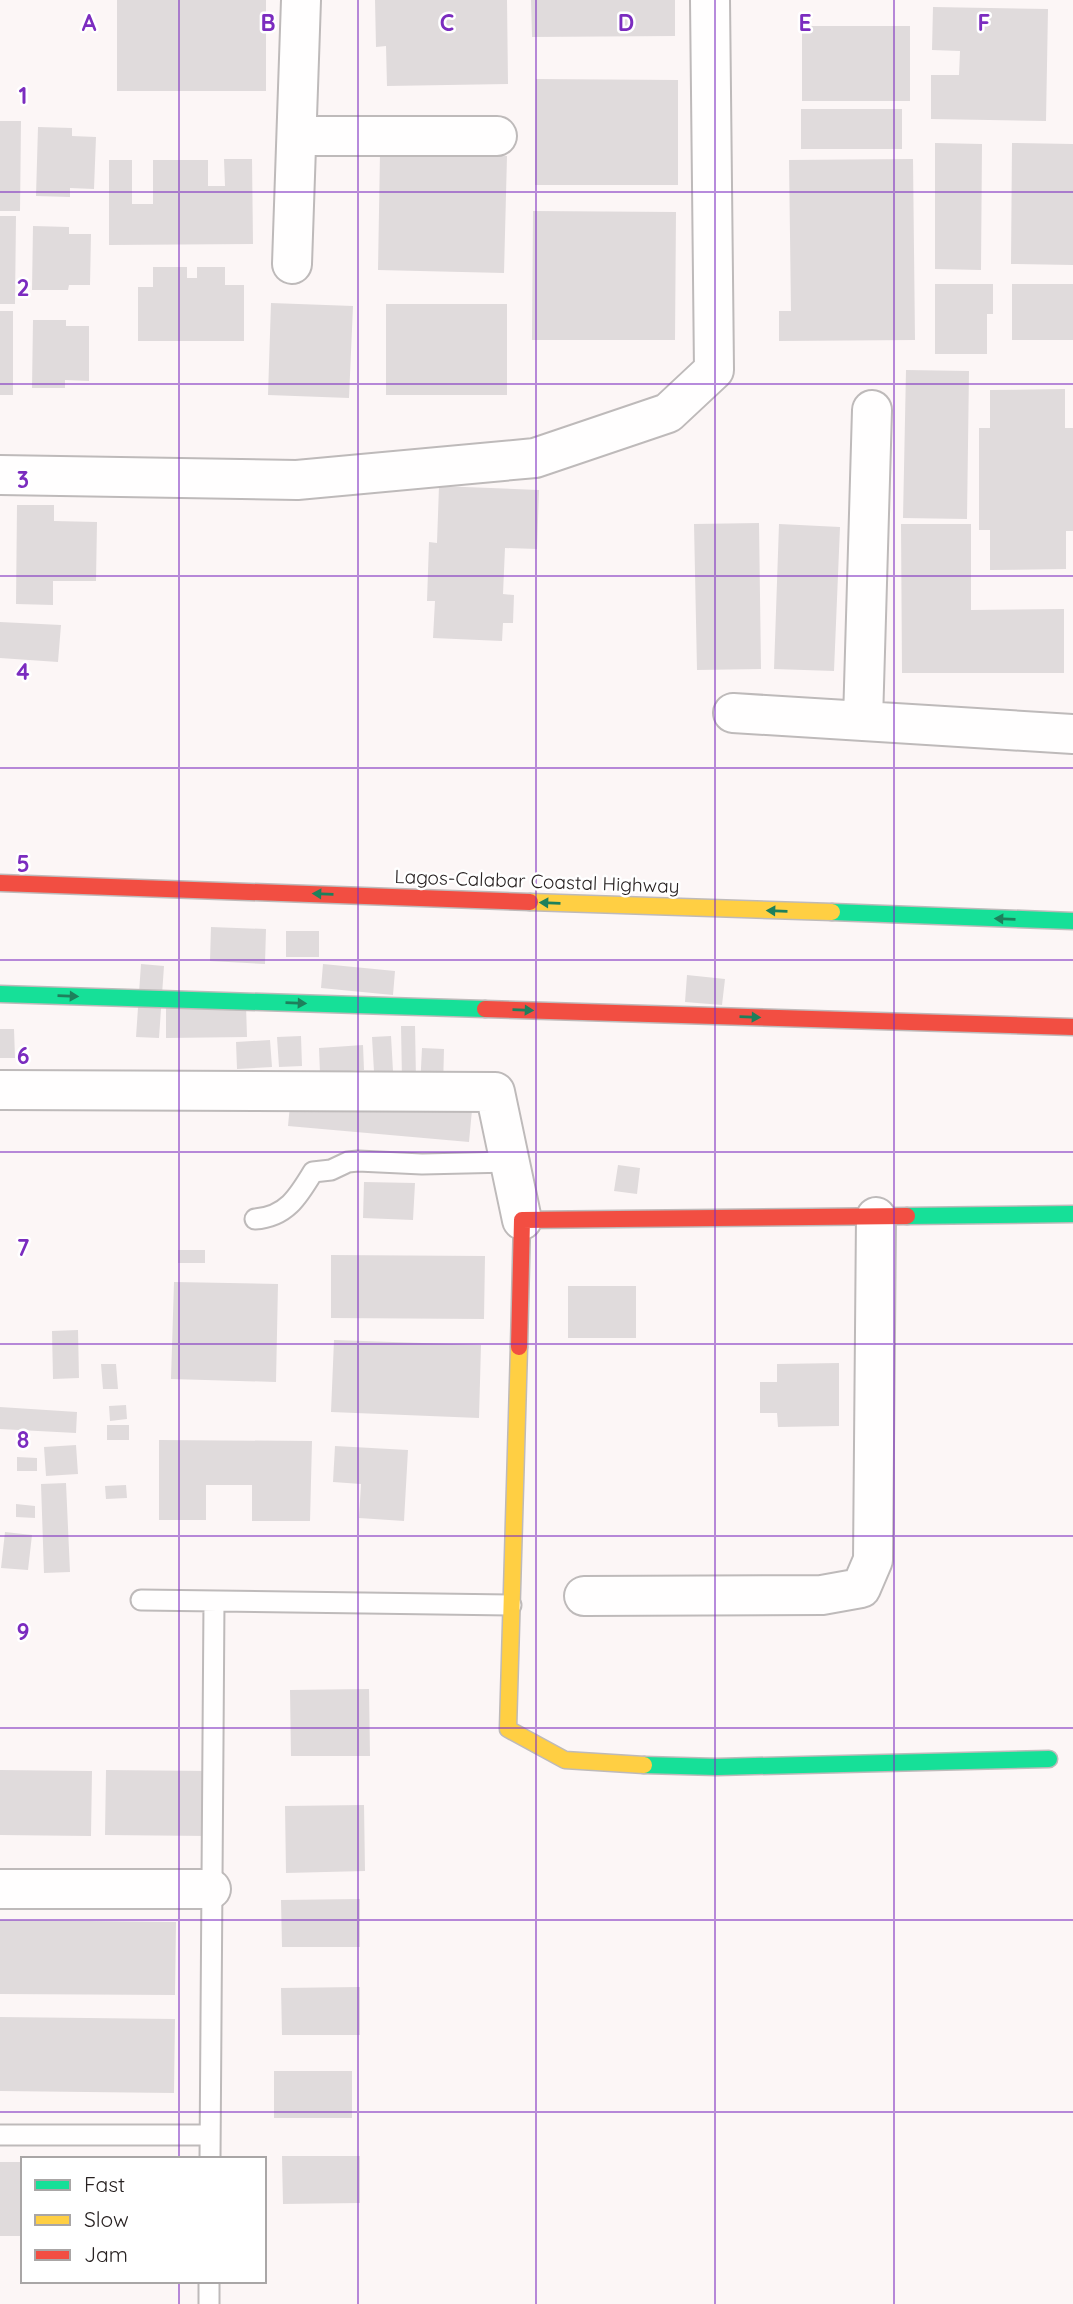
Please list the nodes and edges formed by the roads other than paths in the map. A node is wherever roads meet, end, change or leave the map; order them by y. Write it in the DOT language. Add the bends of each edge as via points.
graph roads {
  1 [pos="301,0"];
  2 [pos="710,0"];
  3 [pos="296,136"];
  4 [pos="498,136"];
  5 [pos="292,264"];
  6 [pos="872,410"];
  7 [pos="0,475"];
  8 [pos="733,712"];
  9 [pos="863,721"];
  10 [pos="1073,734"];
  11 [pos="0,883"];
  12 [pos="1073,921"];
  13 [pos="0,994"];
  14 [pos="1073,1027"];
  15 [pos="0,1090"];
  16 [pos="510,1162"];
  17 [pos="1073,1214"];
  18 [pos="876,1217"];
  19 [pos="255,1219"];
  20 [pos="522,1220"];
  21 [pos="584,1596"];
  22 [pos="141,1600"];
  23 [pos="214,1601"];
  24 [pos="511,1605"];
  25 [pos="1049,1759"];
  26 [pos="0,1889"];
  27 [pos="211,1889"];
  28 [pos="0,2135"];
  29 [pos="210,2136"];
  30 [pos="210,2157"];
  31 [pos="209,2283"];
  32 [pos="209,2304"];
  1 -- 3 [label="street"];
  2 -- 7 [label="street" via="714,370 668,413 535,458 324,478"];
  3 -- 4 [label="street"];
  3 -- 5 [label="street"];
  6 -- 9 [label="street"];
  8 -- 9 [label="street"];
  9 -- 10 [label="street"];
  12 -- 11 [label="main road, Lagos-Calabar Coastal Highway, one-way"];
  13 -- 14 [label="main road, one-way"];
  15 -- 16 [label="street" via="495,1092"];
  16 -- 19 [label="lane" via="348,1162 313,1172 280,1212"];
  16 -- 20 [label="street"];
  17 -- 18 [label="main road"];
  18 -- 20 [label="main road"];
  18 -- 21 [label="street" via="873,1560 860,1588 822,1595"];
  20 -- 24 [label="main road"];
  22 -- 23 [label="lane"];
  23 -- 24 [label="lane"];
  23 -- 27 [label="lane"];
  24 -- 25 [label="main road" via="508,1729 565,1760 717,1767"];
  26 -- 27 [label="street"];
  27 -- 29 [label="lane"];
  28 -- 29 [label="lane"];
  29 -- 30 [label="lane"];
  31 -- 32 [label="lane"];
}
